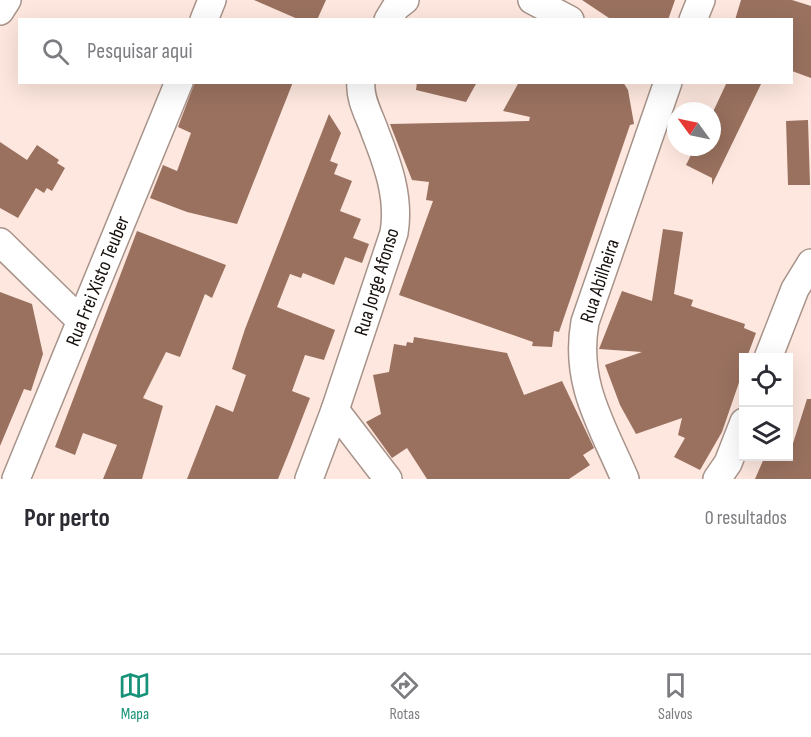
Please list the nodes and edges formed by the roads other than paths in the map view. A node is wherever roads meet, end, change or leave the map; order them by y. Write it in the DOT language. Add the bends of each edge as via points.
graph roads {
  1 [pos="7,0"];
  2 [pos="405,0"];
  3 [pos="532,0"];
  4 [pos="701,0"];
  5 [pos="0,11"];
  6 [pos="389,18"];
  7 [pos="566,18"];
  8 [pos="694,18"];
  9 [pos="177,84"];
  10 [pos="667,84"];
  11 [pos="356,85"];
  12 [pos="0,242"];
  13 [pos="811,263"];
  14 [pos="81,321"];
  15 [pos="770,353"];
  16 [pos="335,411"];
  17 [pos="739,435"];
  18 [pos="16,479"];
  19 [pos="309,479"];
  20 [pos="388,479"];
  21 [pos="625,479"];
  22 [pos="717,479"];
  1 -- 5 [label="street"];
  2 -- 6 [label="street"];
  3 -- 7 [label="street"];
  4 -- 8 [label="street"];
  9 -- 14 [label="street, Rua Frei Xisto Teuber"];
  10 -- 21 [label="street, Rua Abilheira" via="581,343 582,370 592,402"];
  11 -- 16 [label="street, Rua Jorge Afonso" via="390,176 397,219"];
  12 -- 14 [label="street"];
  13 -- 15 [label="street" via="795,289"];
  14 -- 18 [label="street, Rua Frei Xisto Teuber"];
  16 -- 19 [label="street, Rua Jorge Afonso"];
  16 -- 20 [label="street"];
  17 -- 22 [label="street"];
}
